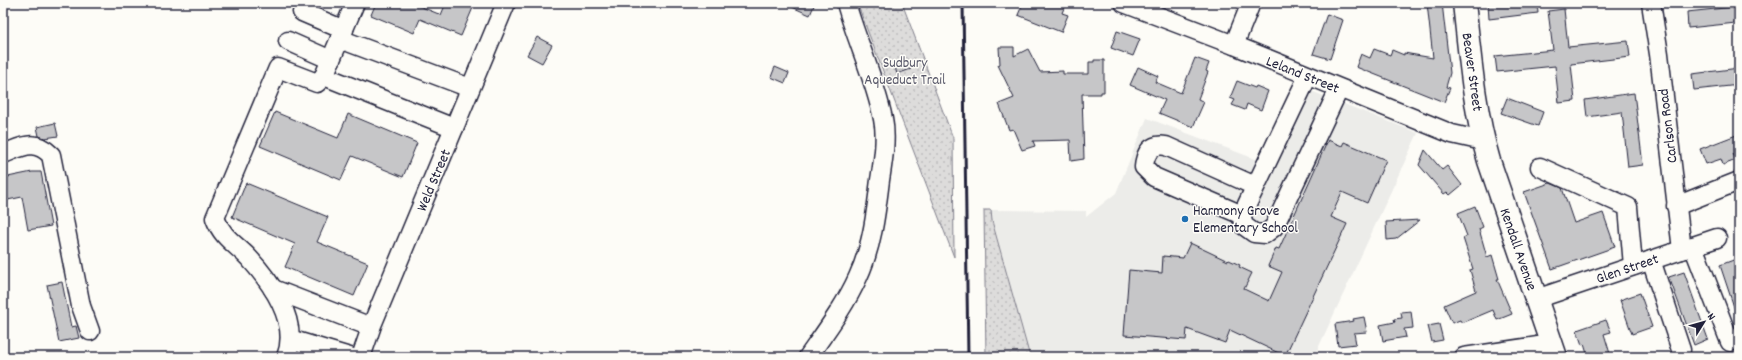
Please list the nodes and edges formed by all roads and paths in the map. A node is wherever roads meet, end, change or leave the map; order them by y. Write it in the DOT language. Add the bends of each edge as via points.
graph roads {
  1 [pos="506,3"];
  2 [pos="846,3"];
  3 [pos="1124,3"];
  4 [pos="1251,3"];
  5 [pos="1464,3"];
  6 [pos="1651,3"];
  7 [pos="1157,9"];
  8 [pos="302,12"];
  9 [pos="347,22"];
  10 [pos="288,41"];
  11 [pos="1234,45"];
  12 [pos="331,60"];
  13 [pos="324,76"];
  14 [pos="1308,76"];
  15 [pos="470,88"];
  16 [pos="1339,89"];
  17 [pos="454,128"];
  18 [pos="1483,141"];
  19 [pos="3,154"];
  20 [pos="1540,166"];
  21 [pos="1739,182"];
  22 [pos="1255,186"];
  23 [pos="1676,206"];
  24 [pos="1242,215"];
  25 [pos="1717,238"];
  26 [pos="1687,248"];
  27 [pos="1651,260"];
  28 [pos="1633,266"];
  29 [pos="273,289"];
  30 [pos="1536,299"];
  31 [pos="371,327"];
  32 [pos="90,331"];
  33 [pos="290,339"];
  34 [pos="1730,342"];
  35 [pos="1554,350"];
  36 [pos="1681,350"];
  37 [pos="286,357"];
  38 [pos="359,357"];
  39 [pos="808,357"];
  40 [pos="1464,357"];
  1 -- 15 [label="street, Weld Street"];
  2 -- 39 [label="street" via="872,74 884,121 884,154 874,228 858,277"];
  3 -- 7 [label="street, Leland Street"];
  4 -- 11 [label="street"];
  5 -- 18 [label="main road, Beaver Street"];
  6 -- 23 [label="street, Carlson Road"];
  7 -- 11 [label="street, Leland Street"];
  8 -- 9 [label="street"];
  9 -- 12 [label="street"];
  9 -- 15 [label="street"];
  10 -- 12 [label="street"];
  11 -- 14 [label="street, Leland Street"];
  12 -- 13 [label="street"];
  13 -- 17 [label="street"];
  13 -- 29 [label="street" via="317,83 278,68 215,218 220,230 248,257"];
  14 -- 16 [label="street, Leland Street"];
  14 -- 22 [label="street"];
  15 -- 17 [label="street, Weld Street"];
  16 -- 18 [label="street, Leland Street" via="1452,134"];
  16 -- 24 [label="street" via="1274,227 1265,234 1254,233 1243,225"];
  17 -- 31 [label="street, Weld Street"];
  18 -- 30 [label="main road, Kendall Avenue"];
  19 -- 32 [label="street" via="29,144 44,148 51,155 82,306"];
  20 -- 28 [label="street" via="1628,207"];
  21 -- 23 [label="street"];
  22 -- 24 [label="street"];
  22 -- 24 [label="street" via="1159,144 1145,156 1144,167 1154,177"];
  23 -- 26 [label="street, Carlson Road"];
  25 -- 26 [label="street, Glen Street"];
  26 -- 27 [label="street, Glen Street"];
  26 -- 34 [label="street, Carlson Road"];
  27 -- 28 [label="street, Glen Street"];
  27 -- 36 [label="street"];
  28 -- 30 [label="street, Glen Street"];
  29 -- 31 [label="street"];
  29 -- 33 [label="street" via="287,322"];
  30 -- 35 [label="main road, Kendall Avenue"];
  31 -- 38 [label="street, Weld Street"];
  33 -- 37 [label="street"];
  33 -- 38 [label="street"];
  35 -- 40 [label="street"];
}
